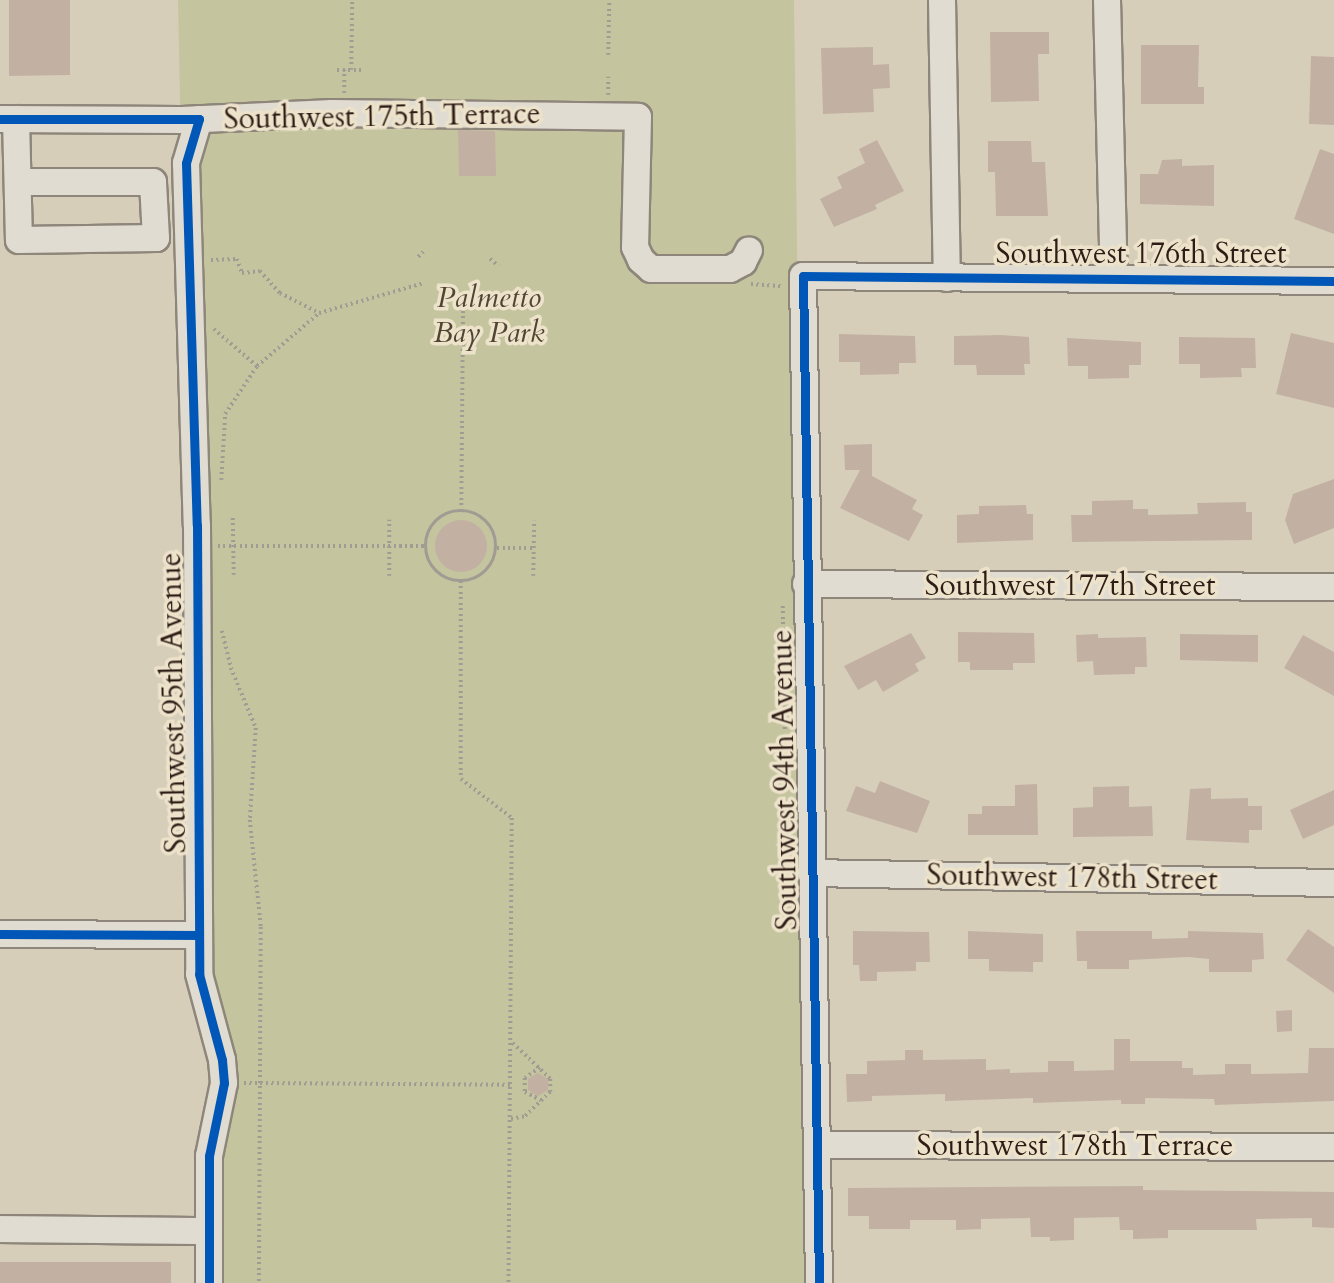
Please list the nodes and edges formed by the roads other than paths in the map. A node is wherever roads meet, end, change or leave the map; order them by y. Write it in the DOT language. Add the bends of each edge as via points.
graph roads {
  1 [pos="942,0"];
  2 [pos="1107,0"];
  3 [pos="8,119"];
  4 [pos="199,119"];
  5 [pos="18,182"];
  6 [pos="749,250"];
  7 [pos="947,278"];
  8 [pos="1114,278"];
  9 [pos="795,281"];
  10 [pos="1334,281"];
  11 [pos="806,584"];
  12 [pos="1334,587"];
  13 [pos="811,873"];
  14 [pos="1334,883"];
  15 [pos="0,934"];
  16 [pos="199,935"];
  17 [pos="817,1145"];
  18 [pos="1334,1147"];
  19 [pos="0,1229"];
  20 [pos="208,1231"];
  21 [pos="209,1283"];
  22 [pos="819,1283"];
  1 -- 7 [label="street"];
  2 -- 8 [label="street"];
  3 -- 4 [label="street, Southwest 175th Terrace"];
  3 -- 5 [label="street"];
  4 -- 6 [label="street, Southwest 175th Terrace" via="332,113 638,117 635,247 641,260 652,269 730,270 743,262"];
  4 -- 16 [label="street, Southwest 95th Avenue" via="186,163 197,525"];
  5 -- 5 [label="street" via="19,240 156,239 153,182"];
  7 -- 8 [label="street, Southwest 176th Street"];
  7 -- 9 [label="street, Southwest 176th Street"];
  8 -- 10 [label="street, Southwest 176th Street"];
  9 -- 11 [label="street, Southwest 94th Avenue"];
  11 -- 12 [label="street, Southwest 177th Street"];
  11 -- 13 [label="street, Southwest 94th Avenue"];
  13 -- 14 [label="street, Southwest 178th Street"];
  13 -- 17 [label="street, Southwest 94th Avenue"];
  15 -- 16 [label="street"];
  16 -- 20 [label="street, Southwest 95th Avenue" via="200,988 224,1070 222,1104 209,1156"];
  17 -- 18 [label="street, Southwest 178th Terrace"];
  17 -- 22 [label="street, Southwest 94th Avenue"];
  19 -- 20 [label="street"];
  20 -- 21 [label="street, Southwest 95th Avenue"];
}
